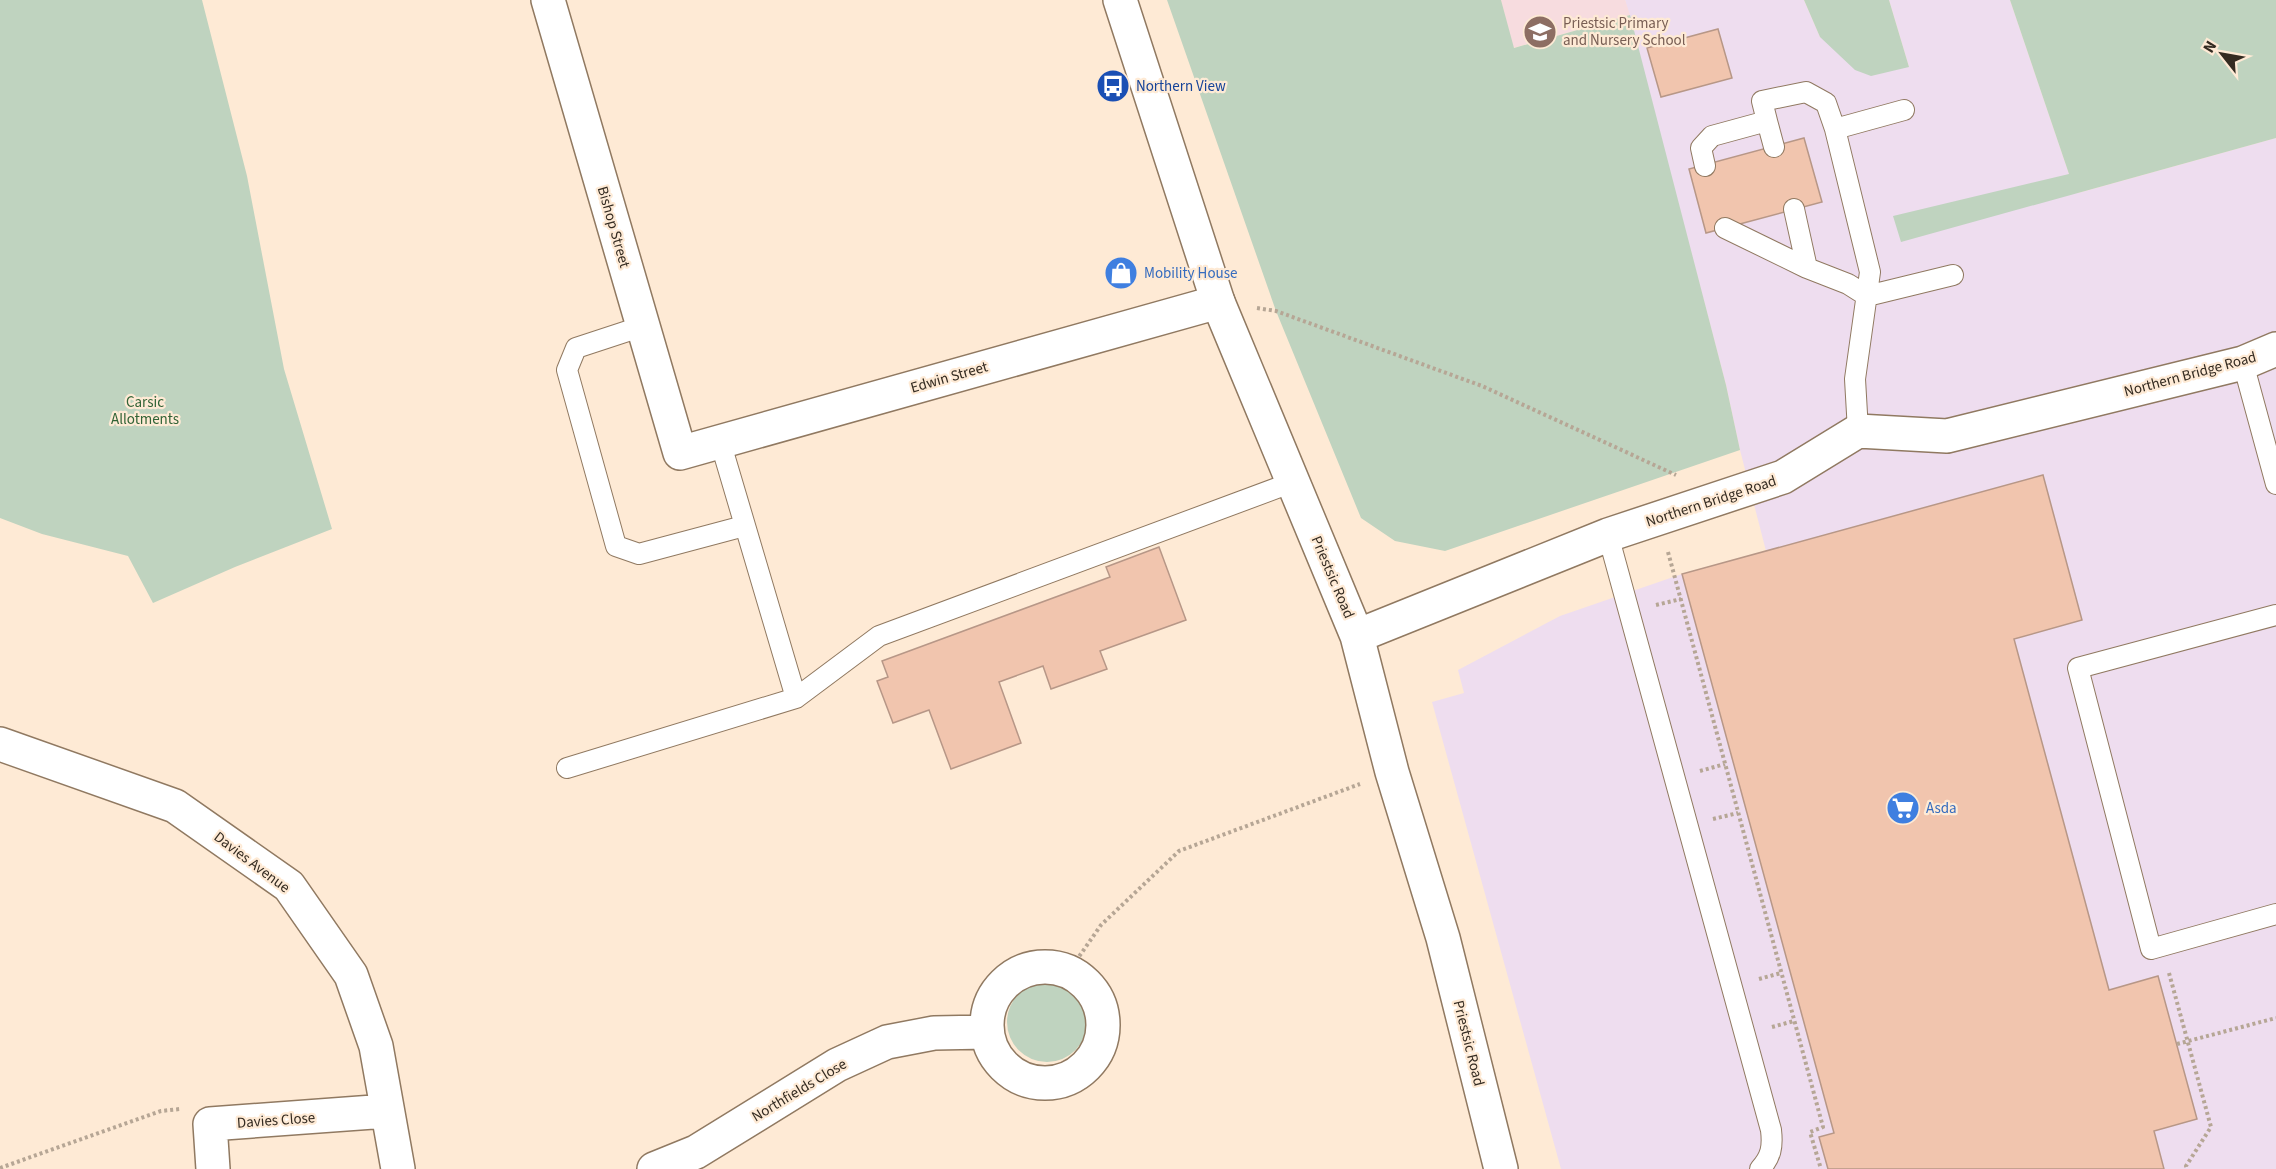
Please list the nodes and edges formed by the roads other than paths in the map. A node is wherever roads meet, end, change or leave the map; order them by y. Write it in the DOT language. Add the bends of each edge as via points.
graph roads {
  1 [pos="548,0"];
  2 [pos="1120,0"];
  3 [pos="1905,110"];
  4 [pos="1767,121"];
  5 [pos="1835,129"];
  6 [pos="1774,147"];
  7 [pos="1705,166"];
  8 [pos="1794,209"];
  9 [pos="1725,228"];
  10 [pos="1808,268"];
  11 [pos="1953,275"];
  12 [pos="1868,296"];
  13 [pos="1218,302"];
  14 [pos="642,326"];
  15 [pos="2276,349"];
  16 [pos="2243,363"];
  17 [pos="1858,431"];
  18 [pos="720,441"];
  19 [pos="680,453"];
  20 [pos="1293,482"];
  21 [pos="2276,484"];
  22 [pos="744,526"];
  23 [pos="1608,535"];
  24 [pos="2276,615"];
  25 [pos="1358,636"];
  26 [pos="796,698"];
  27 [pos="0,744"];
  28 [pos="567,768"];
  29 [pos="2276,914"];
  30 [pos="987,1032"];
  31 [pos="387,1111"];
  32 [pos="213,1169"];
  33 [pos="398,1169"];
  34 [pos="654,1169"];
  35 [pos="1501,1169"];
  36 [pos="1760,1169"];
  1 -- 14 [label="street, Bishop Street"];
  2 -- 13 [label="street, Priestsic Road"];
  3 -- 5 [label="lane"];
  4 -- 5 [label="lane" via="1762,101 1806,92 1826,103"];
  4 -- 6 [label="lane"];
  4 -- 7 [label="lane" via="1712,136 1701,148"];
  5 -- 12 [label="lane" via="1870,272"];
  8 -- 10 [label="lane"];
  9 -- 10 [label="lane"];
  10 -- 12 [label="lane"];
  11 -- 12 [label="lane"];
  12 -- 17 [label="lane" via="1855,379"];
  13 -- 18 [label="street, Edwin Street"];
  13 -- 20 [label="street, Priestsic Road"];
  14 -- 19 [label="street, Bishop Street"];
  14 -- 22 [label="lane" via="576,348 567,370 616,546 639,554"];
  15 -- 16 [label="street, Northern Bridge Road"];
  16 -- 17 [label="street, Northern Bridge Road" via="1947,436"];
  16 -- 21 [label="lane"];
  17 -- 23 [label="street, Northern Bridge Road" via="1783,477"];
  18 -- 19 [label="street, Edwin Street"];
  18 -- 22 [label="lane"];
  20 -- 25 [label="street, Priestsic Road"];
  20 -- 26 [label="lane" via="879,636"];
  22 -- 26 [label="lane"];
  23 -- 25 [label="street, Northern Bridge Road"];
  23 -- 36 [label="lane" via="1771,1130 1770,1157"];
  24 -- 29 [label="lane" via="2078,668 2151,949"];
  25 -- 35 [label="street, Priestsic Road" via="1392,772 1443,938"];
  26 -- 28 [label="lane"];
  27 -- 31 [label="street, Davies Avenue" via="175,806 289,886 351,975 376,1046"];
  30 -- 30 [label="street" via="993,1052 1005,1067 1022,1078 1042,1083 1062,1081 1080,1072 1094,1057 1102,1038 1103,1018 1098,999 1086,982 1052,966 1034,967 1017,973 993,998 987,1014"];
  30 -- 34 [label="street, Northfields Close" via="934,1033 887,1042 837,1065 696,1152"];
  31 -- 32 [label="street, Davies Close" via="210,1124"];
  31 -- 33 [label="street, Davies Avenue"];
}
